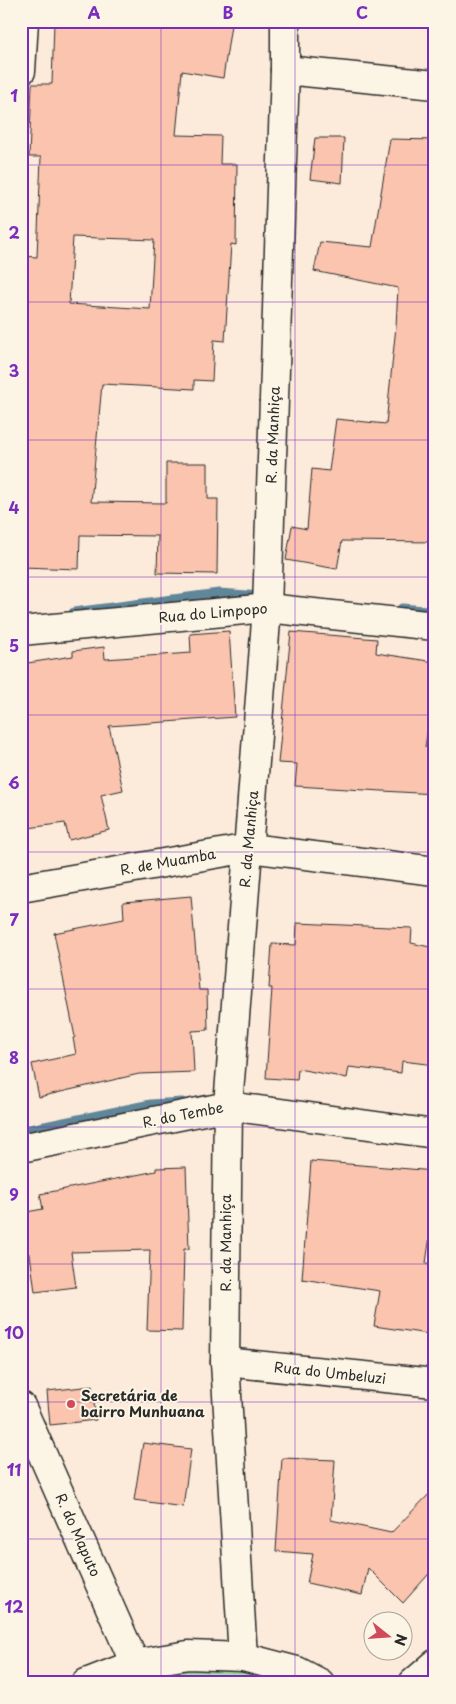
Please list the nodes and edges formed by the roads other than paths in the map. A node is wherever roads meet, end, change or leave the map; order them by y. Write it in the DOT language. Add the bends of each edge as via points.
graph roads {
  1 [pos="24,21"];
  2 [pos="285,21"];
  3 [pos="285,70"];
  4 [pos="21,71"];
  5 [pos="435,85"];
  6 [pos="267,608"];
  7 [pos="435,626"];
  8 [pos="21,631"];
  9 [pos="249,848"];
  10 [pos="435,871"];
  11 [pos="21,888"];
  12 [pos="228,1106"];
  13 [pos="435,1134"];
  14 [pos="21,1148"];
  15 [pos="226,1362"];
  16 [pos="435,1383"];
  17 [pos="21,1406"];
  18 [pos="242,1657"];
  19 [pos="135,1664"];
  20 [pos="435,1664"];
  21 [pos="86,1683"];
  22 [pos="320,1683"];
  23 [pos="413,1683"];
  1 -- 4 [label="street"];
  2 -- 3 [label="street, R. da Manhiça"];
  3 -- 5 [label="street"];
  3 -- 6 [label="street, R. da Manhiça"];
  6 -- 7 [label="street, Rua do Limpopo"];
  6 -- 8 [label="street, Rua do Limpopo"];
  6 -- 9 [label="street, R. da Manhiça"];
  9 -- 10 [label="street, R. de Muamba"];
  9 -- 11 [label="street, R. de Muamba"];
  9 -- 12 [label="street, R. da Manhiça"];
  12 -- 13 [label="street, R. do Tembe"];
  12 -- 14 [label="street, R. do Tembe"];
  12 -- 15 [label="street, R. da Manhiça"];
  15 -- 16 [label="street, Rua do Umbeluzi"];
  15 -- 18 [label="street, R. da Manhiça"];
  17 -- 19 [label="street, R. do Maputo"];
  18 -- 19 [label="street" via="188,1655"];
  18 -- 22 [label="street" via="297,1671"];
  19 -- 21 [label="street"];
  20 -- 23 [label="street"];
}
